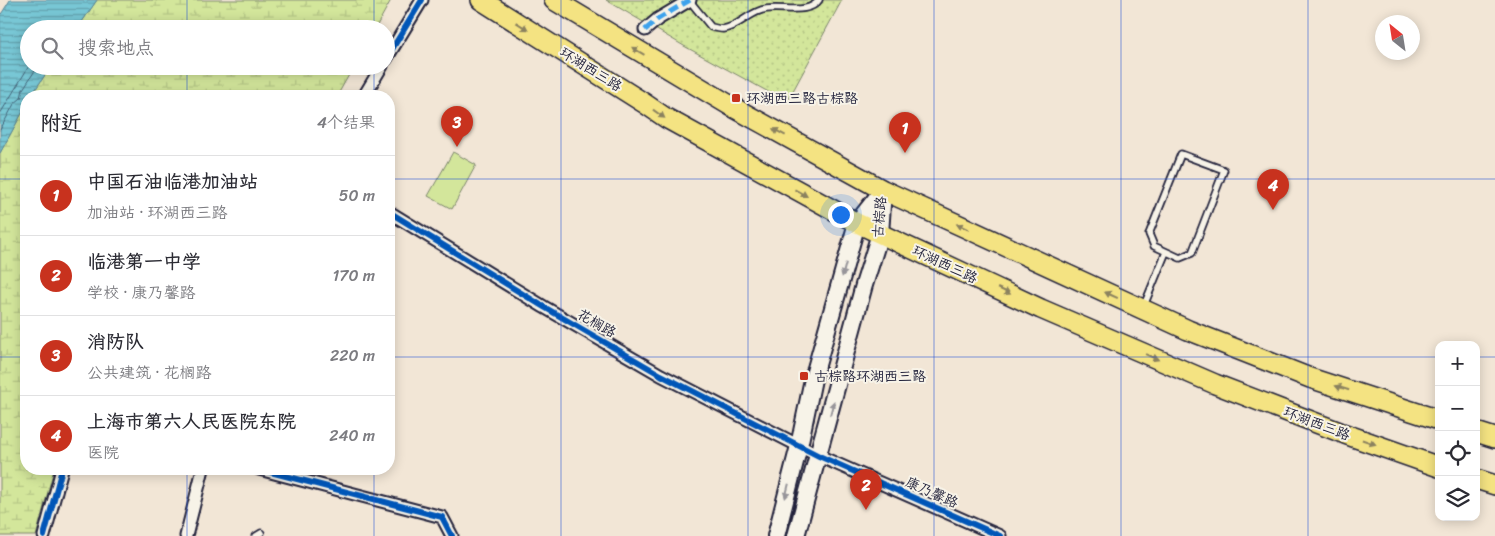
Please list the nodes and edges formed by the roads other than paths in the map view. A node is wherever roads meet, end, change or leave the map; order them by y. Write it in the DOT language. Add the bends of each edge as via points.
graph roads {
  1 [pos="422,0"];
  2 [pos="481,0"];
  3 [pos="554,0"];
  4 [pos="689,0"];
  5 [pos="820,0"];
  6 [pos="645,30"];
  7 [pos="395,44"];
  8 [pos="377,75"];
  9 [pos="368,90"];
  10 [pos="883,190"];
  11 [pos="395,216"];
  12 [pos="857,223"];
  13 [pos="880,234"];
  14 [pos="1166,252"];
  15 [pos="1142,310"];
  16 [pos="1435,419"];
  17 [pos="1480,433"];
  18 [pos="1495,438"];
  19 [pos="799,446"];
  20 [pos="819,456"];
  21 [pos="1435,466"];
  22 [pos="60,475"];
  23 [pos="202,475"];
  24 [pos="281,475"];
  25 [pos="1480,480"];
  26 [pos="1495,485"];
  27 [pos="44,536"];
  28 [pos="186,536"];
  29 [pos="452,536"];
  30 [pos="776,536"];
  31 [pos="796,536"];
  32 [pos="1000,536"];
  1 -- 7 [label="street"];
  2 -- 12 [label="main road, 环湖西三路, one-way" via="666,118"];
  10 -- 3 [label="main road, one-way" via="731,106"];
  4 -- 5 [label="lane" via="711,27 723,29 767,8 811,7"];
  4 -- 6 [label="street"];
  8 -- 9 [label="street"];
  10 -- 12 [label="street, 古棕路"];
  10 -- 13 [label="street, 古棕路"];
  15 -- 10 [label="main road, one-way"];
  11 -- 19 [label="street, 花榈路" via="661,375"];
  12 -- 13 [label="main road, 环湖西三路"];
  12 -- 19 [label="street, 古棕路, one-way" via="813,380"];
  20 -- 13 [label="street, 古棕路, one-way"];
  13 -- 21 [label="main road, 环湖西三路, one-way" via="1041,309 1215,384"];
  14 -- 14 [label="lane" via="1180,258 1192,252 1224,170 1181,154 1149,234 1154,246"];
  14 -- 15 [label="lane"];
  16 -- 15 [label="main road, one-way" via="1310,378"];
  17 -- 18 [label="main road"];
  19 -- 20 [label="street, 康乃馨路"];
  19 -- 30 [label="street, 古棕路, one-way"];
  20 -- 31 [label="street, 古棕路"];
  20 -- 32 [label="street, 康乃馨路"];
  22 -- 27 [label="street"];
  23 -- 28 [label="street"];
  24 -- 29 [label="street" via="442,518"];
  25 -- 26 [label="main road"];
}
